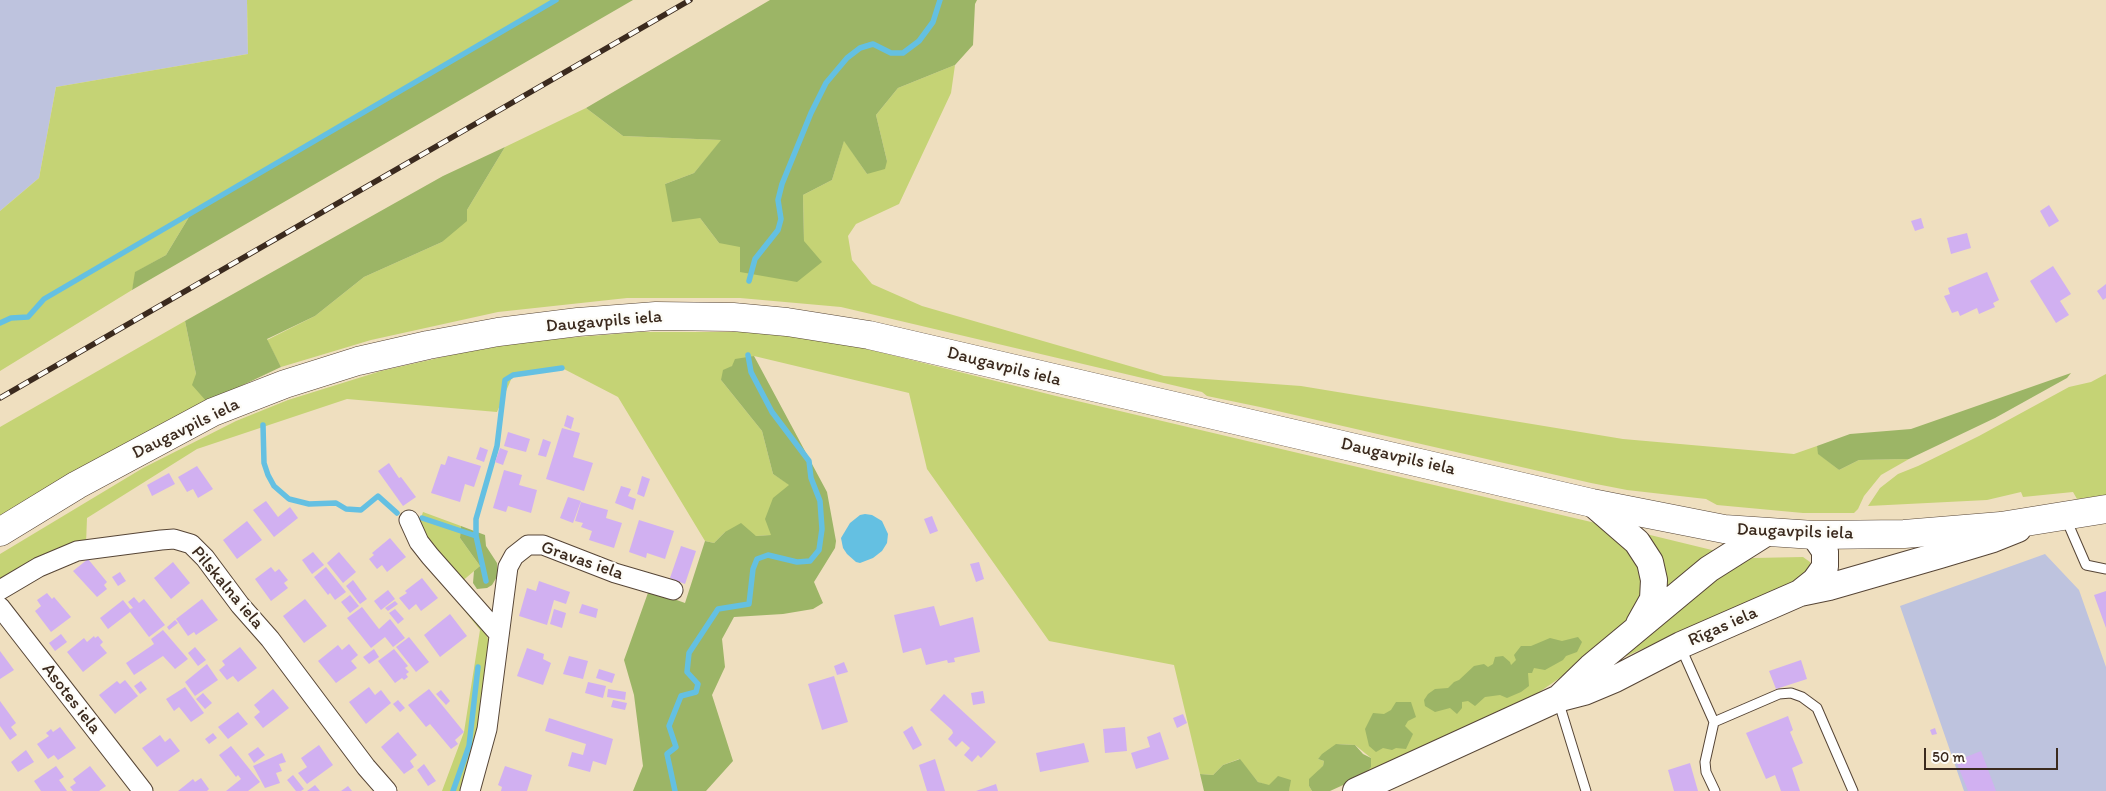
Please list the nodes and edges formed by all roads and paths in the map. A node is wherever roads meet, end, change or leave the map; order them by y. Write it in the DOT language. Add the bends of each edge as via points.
graph roads {
  1 [pos="1592,503"];
  2 [pos="2106,509"];
  3 [pos="2065,517"];
  4 [pos="409,520"];
  5 [pos="2037,521"];
  6 [pos="0,532"];
  7 [pos="1766,533"];
  8 [pos="1814,535"];
  9 [pos="2106,569"];
  10 [pos="0,590"];
  11 [pos="673,590"];
  12 [pos="1800,593"];
  13 [pos="0,607"];
  14 [pos="1636,630"];
  15 [pos="500,634"];
  16 [pos="1681,646"];
  17 [pos="1557,699"];
  18 [pos="1714,722"];
  19 [pos="143,791"];
  20 [pos="387,791"];
  21 [pos="470,791"];
  22 [pos="1356,791"];
  23 [pos="1586,791"];
  24 [pos="1715,791"];
  25 [pos="1853,791"];
  1 -- 6 [label="highway, Daugavpils iela" via="869,335 732,317 656,316 560,324 428,345 358,361 285,384 213,412 77,485"];
  1 -- 7 [label="highway, Daugavpils iela" via="1689,523"];
  1 -- 14 [label="main road" via="1637,542 1650,562 1654,580 1653,599"];
  2 -- 3 [label="highway, Rīgas iela"];
  3 -- 5 [label="highway, Rīgas iela"];
  3 -- 9 [label="lane" via="2086,565"];
  4 -- 15 [label="street" via="430,556"];
  5 -- 8 [label="highway, Daugavpils iela" via="1904,534"];
  5 -- 12 [label="main road, Rīgas iela" via="1993,539"];
  7 -- 8 [label="highway, Daugavpils iela"];
  7 -- 14 [label="main road" via="1709,569"];
  8 -- 12 [label="main road" via="1825,551 1825,566 1815,581"];
  10 -- 20 [label="street, Pilskalna iela" via="39,567 77,551 174,539 191,544 270,639"];
  11 -- 15 [label="street, Gravas iela" via="615,573 557,549 528,545 514,556 508,567"];
  12 -- 16 [label="main road, Rīgas iela"];
  13 -- 19 [label="street, Asotes iela"];
  14 -- 17 [label="main road"];
  15 -- 21 [label="street, Gravas iela" via="487,729"];
  16 -- 17 [label="main road, Rīgas iela" via="1608,682"];
  16 -- 18 [label="lane"];
  17 -- 22 [label="main road, Rīgas iela"];
  17 -- 23 [label="lane"];
  18 -- 24 [label="lane" via="1704,762"];
  18 -- 25 [label="lane" via="1779,694 1791,693 1807,699 1817,708"];
}
